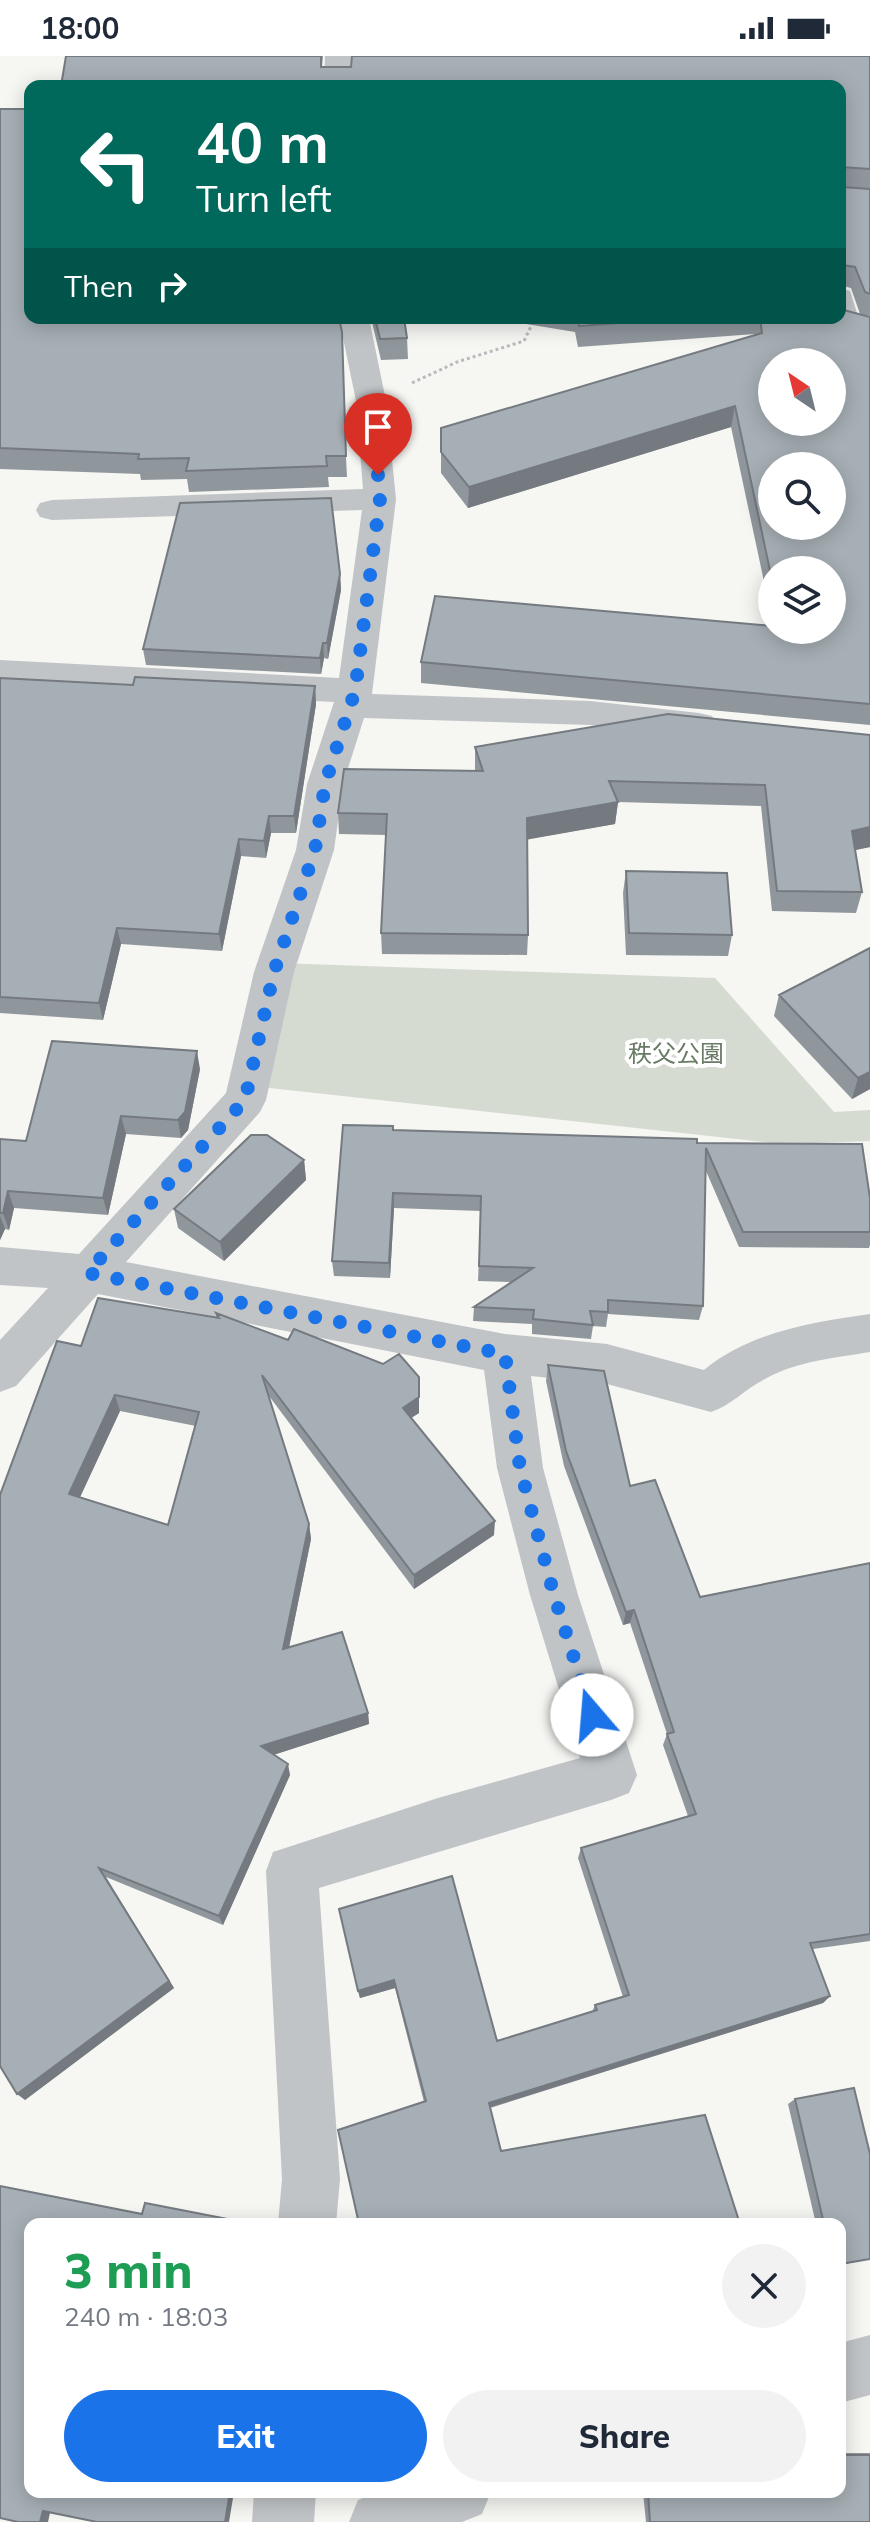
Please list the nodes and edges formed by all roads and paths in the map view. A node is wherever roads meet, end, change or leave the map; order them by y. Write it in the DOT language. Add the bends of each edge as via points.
graph roads {
  1 [pos="338,56"];
  2 [pos="337,80"];
  3 [pos="846,322"];
  4 [pos="356,324"];
  5 [pos="532,324"];
  6 [pos="870,328"];
  7 [pos="382,397"];
  8 [pos="380,499"];
  9 [pos="52,510"];
  10 [pos="0,672"];
  11 [pos="353,698"];
  12 [pos="738,729"];
  13 [pos="0,1266"];
  14 [pos="87,1273"];
  15 [pos="870,1333"];
  16 [pos="505,1354"];
  17 [pos="0,1372"];
  18 [pos="308,2218"];
  19 [pos="870,2365"];
  20 [pos="846,2371"];
  21 [pos="285,2498"];
  22 [pos="444,2498"];
  23 [pos="283,2522"];
  24 [pos="380,2522"];
  1 -- 2 [label="street"];
  3 -- 6 [label="street"];
  4 -- 7 [label="street"];
  5 -- 7 [label="path" via="524,341 457,362"];
  7 -- 8 [label="street"];
  8 -- 9 [label="street"];
  8 -- 11 [label="street"];
  10 -- 11 [label="street"];
  11 -- 12 [label="street" via="590,713"];
  11 -- 14 [label="street" via="325,784 315,850 274,972 245,1100"];
  13 -- 14 [label="street"];
  14 -- 16 [label="street"];
  14 -- 17 [label="street"];
  15 -- 16 [label="street" via="813,1341 757,1358 711,1392 607,1364"];
  16 -- 18 [label="street" via="520,1468 611,1775 292,1871 311,2179"];
  19 -- 20 [label="street"];
  21 -- 23 [label="street"];
  22 -- 24 [label="street"];
}
